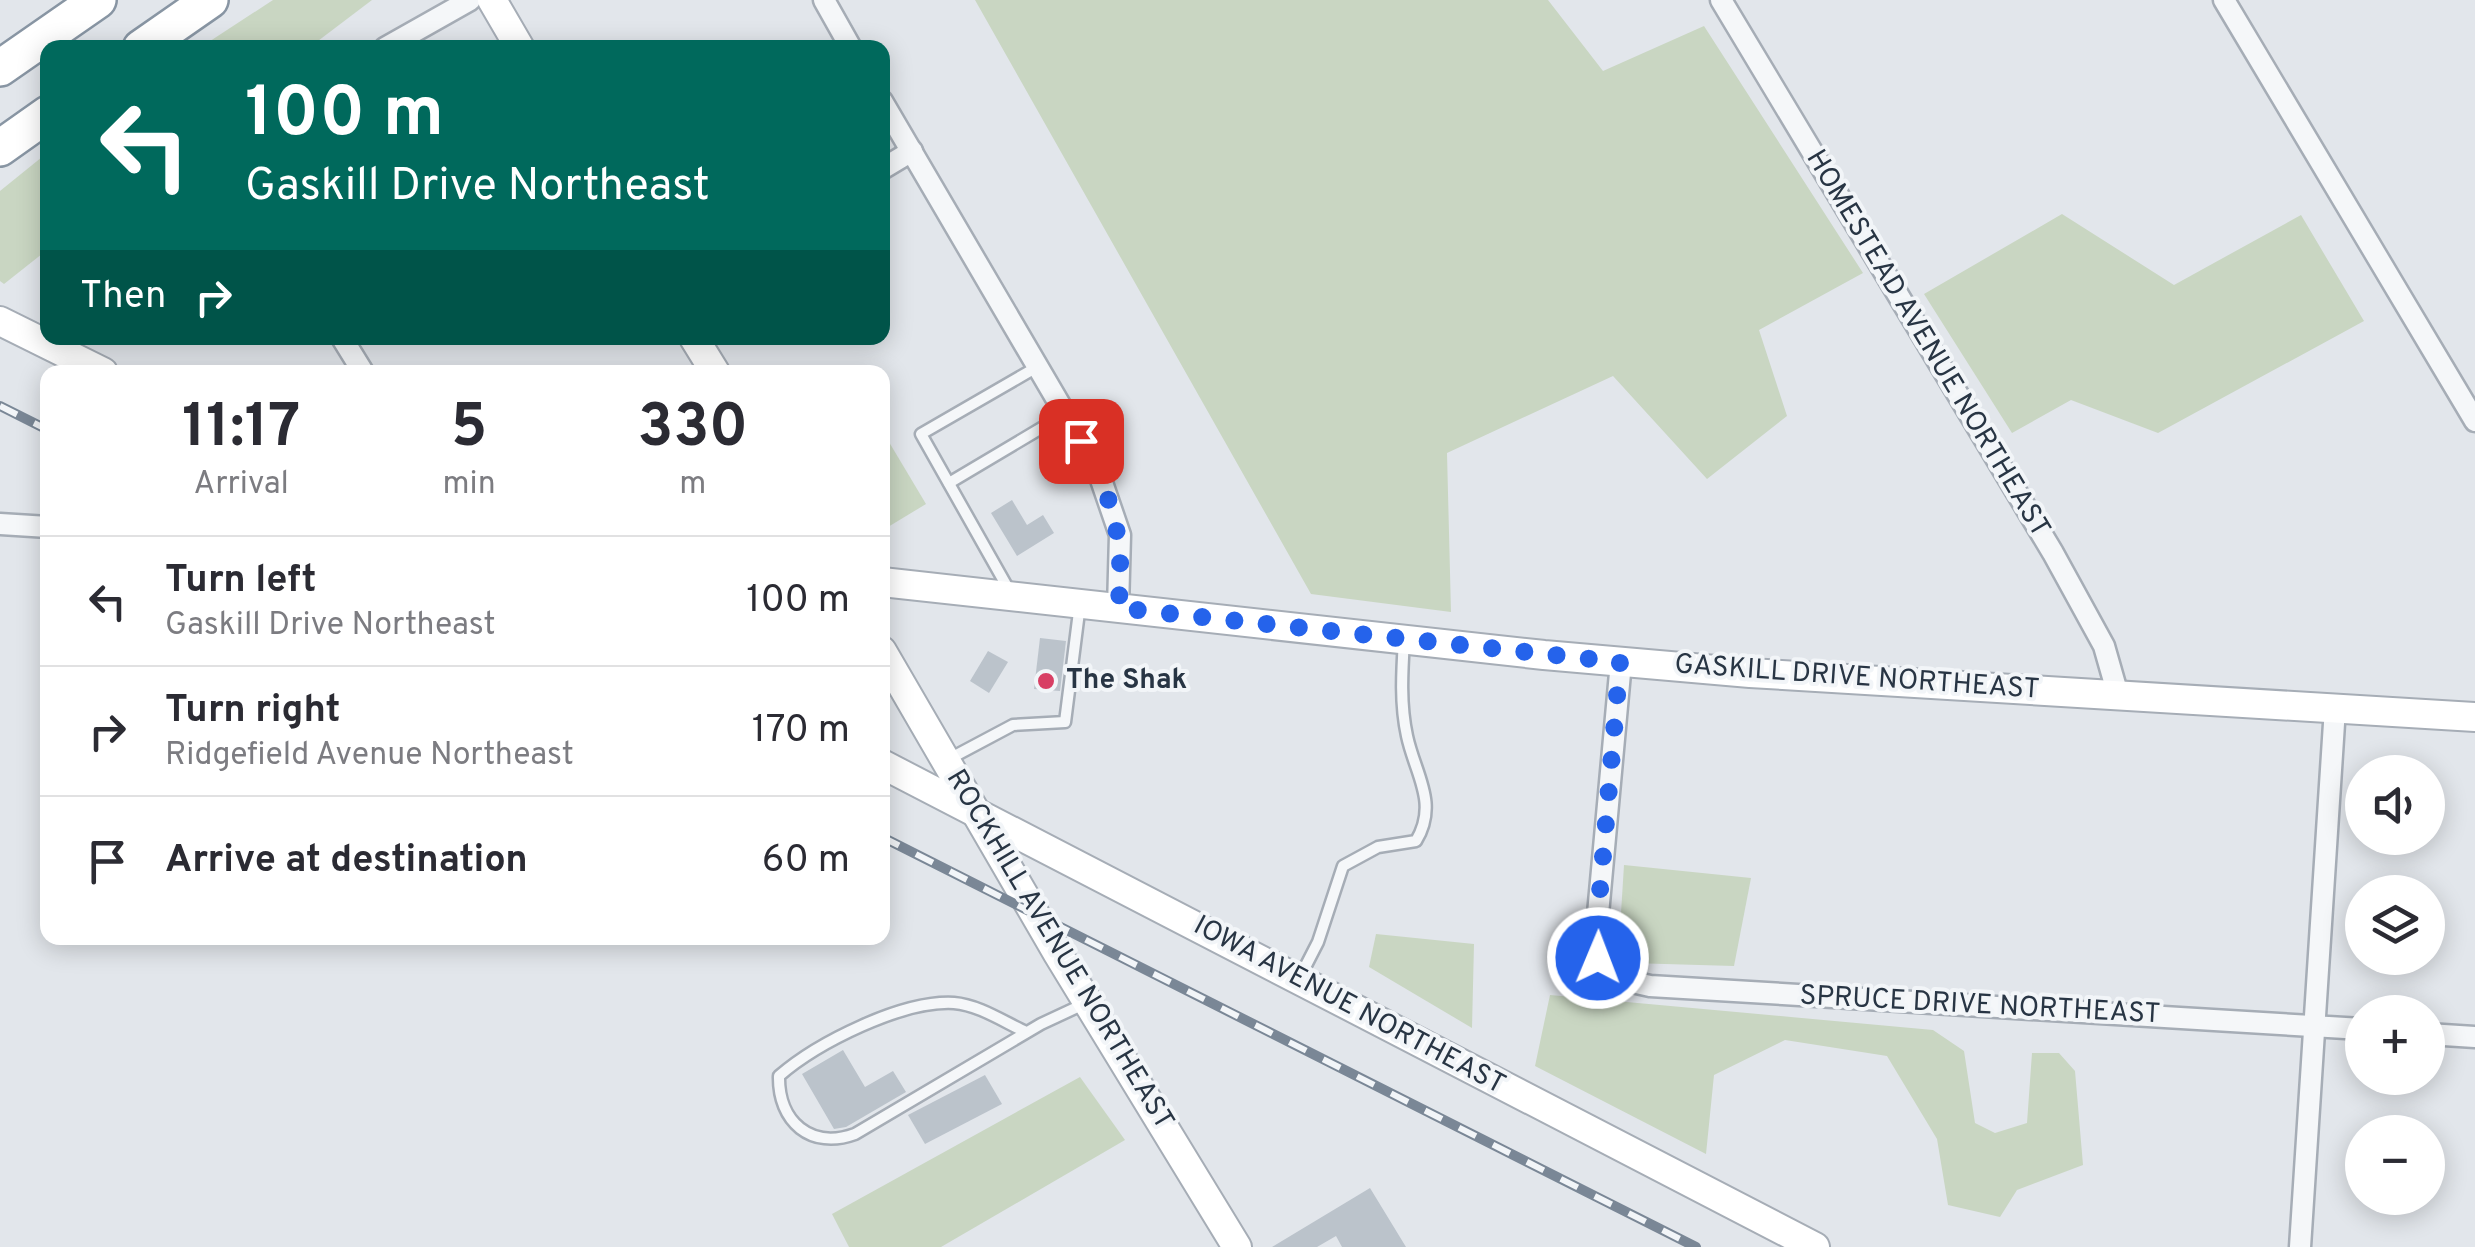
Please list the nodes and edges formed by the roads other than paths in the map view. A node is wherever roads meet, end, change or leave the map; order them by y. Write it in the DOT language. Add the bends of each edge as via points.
graph roads {
  1 [pos="98,0"];
  2 [pos="210,0"];
  3 [pos="470,0"];
  4 [pos="492,0"];
  5 [pos="824,0"];
  6 [pos="1721,0"];
  7 [pos="2224,0"];
  8 [pos="40,40"];
  9 [pos="40,40"];
  10 [pos="153,40"];
  11 [pos="398,40"];
  12 [pos="515,40"];
  13 [pos="846,40"];
  14 [pos="0,68"];
  15 [pos="890,114"];
  16 [pos="40,120"];
  17 [pos="0,148"];
  18 [pos="912,151"];
  19 [pos="890,164"];
  20 [pos="0,320"];
  21 [pos="40,340"];
  22 [pos="50,345"];
  23 [pos="89,365"];
  24 [pos="1038,366"];
  25 [pos="1066,414"];
  26 [pos="2475,422"];
  27 [pos="949,484"];
  28 [pos="0,524"];
  29 [pos="40,526"];
  30 [pos="890,583"];
  31 [pos="1012,596"];
  32 [pos="1080,603"];
  33 [pos="1118,608"];
  34 [pos="1404,640"];
  35 [pos="1620,662"];
  36 [pos="890,664"];
  37 [pos="2118,695"];
  38 [pos="2335,708"];
  39 [pos="2475,717"];
  40 [pos="947,760"];
  41 [pos="890,768"];
  42 [pos="980,813"];
  43 [pos="1298,980"];
  44 [pos="1087,1002"];
  45 [pos="2314,1026"];
  46 [pos="2345,1028"];
  47 [pos="1026,1032"];
  48 [pos="2445,1035"];
  49 [pos="2475,1037"];
  50 [pos="1237,1247"];
  51 [pos="1815,1247"];
  52 [pos="2300,1247"];
  1 -- 8 [label="highway"];
  2 -- 10 [label="highway"];
  3 -- 11 [label="street"];
  4 -- 12 [label="main road"];
  5 -- 13 [label="street"];
  6 -- 37 [label="street, HOMESTEAD AVENUE NORTHEAST" via="2052,553 2104,646"];
  7 -- 26 [label="street"];
  9 -- 14 [label="highway"];
  15 -- 18 [label="street"];
  16 -- 17 [label="highway"];
  18 -- 19 [label="street"];
  18 -- 24 [label="street"];
  20 -- 21 [label="main road"];
  22 -- 23 [label="main road"];
  24 -- 25 [label="street"];
  24 -- 27 [label="lane" via="921,434"];
  25 -- 27 [label="lane"];
  25 -- 33 [label="street" via="1114,508 1122,549"];
  27 -- 31 [label="lane"];
  28 -- 29 [label="street"];
  30 -- 31 [label="main road, GASKILL DRIVE NORTHEAST"];
  31 -- 32 [label="main road, GASKILL DRIVE NORTHEAST"];
  32 -- 33 [label="main road, GASKILL DRIVE NORTHEAST"];
  32 -- 40 [label="lane" via="1065,722 1014,725"];
  33 -- 34 [label="main road, GASKILL DRIVE NORTHEAST"];
  34 -- 35 [label="main road, GASKILL DRIVE NORTHEAST"];
  34 -- 43 [label="lane" via="1407,736 1429,808 1422,832 1416,841 1378,847 1343,866"];
  35 -- 37 [label="main road, GASKILL DRIVE NORTHEAST"];
  35 -- 45 [label="street, SPRUCE DRIVE NORTHEAST" via="1597,925 1602,969 1626,984"];
  36 -- 40 [label="main road, ROCKHILL AVENUE NORTHEAST"];
  37 -- 38 [label="main road, GASKILL DRIVE NORTHEAST"];
  38 -- 39 [label="main road, GASKILL DRIVE NORTHEAST"];
  38 -- 45 [label="street"];
  40 -- 42 [label="main road, ROCKHILL AVENUE NORTHEAST"];
  41 -- 42 [label="main road, IOWA AVENUE NORTHEAST"];
  42 -- 43 [label="main road, IOWA AVENUE NORTHEAST"];
  42 -- 44 [label="main road, ROCKHILL AVENUE NORTHEAST"];
  43 -- 51 [label="main road, IOWA AVENUE NORTHEAST"];
  44 -- 47 [label="lane"];
  44 -- 50 [label="main road, ROCKHILL AVENUE NORTHEAST"];
  45 -- 46 [label="street, SPRUCE DRIVE NORTHEAST"];
  45 -- 52 [label="street"];
  47 -- 47 [label="lane" via="832,1142 801,1131 778,1094 779,1076 792,1064 903,1012 954,1003"];
  48 -- 49 [label="street"];
}
